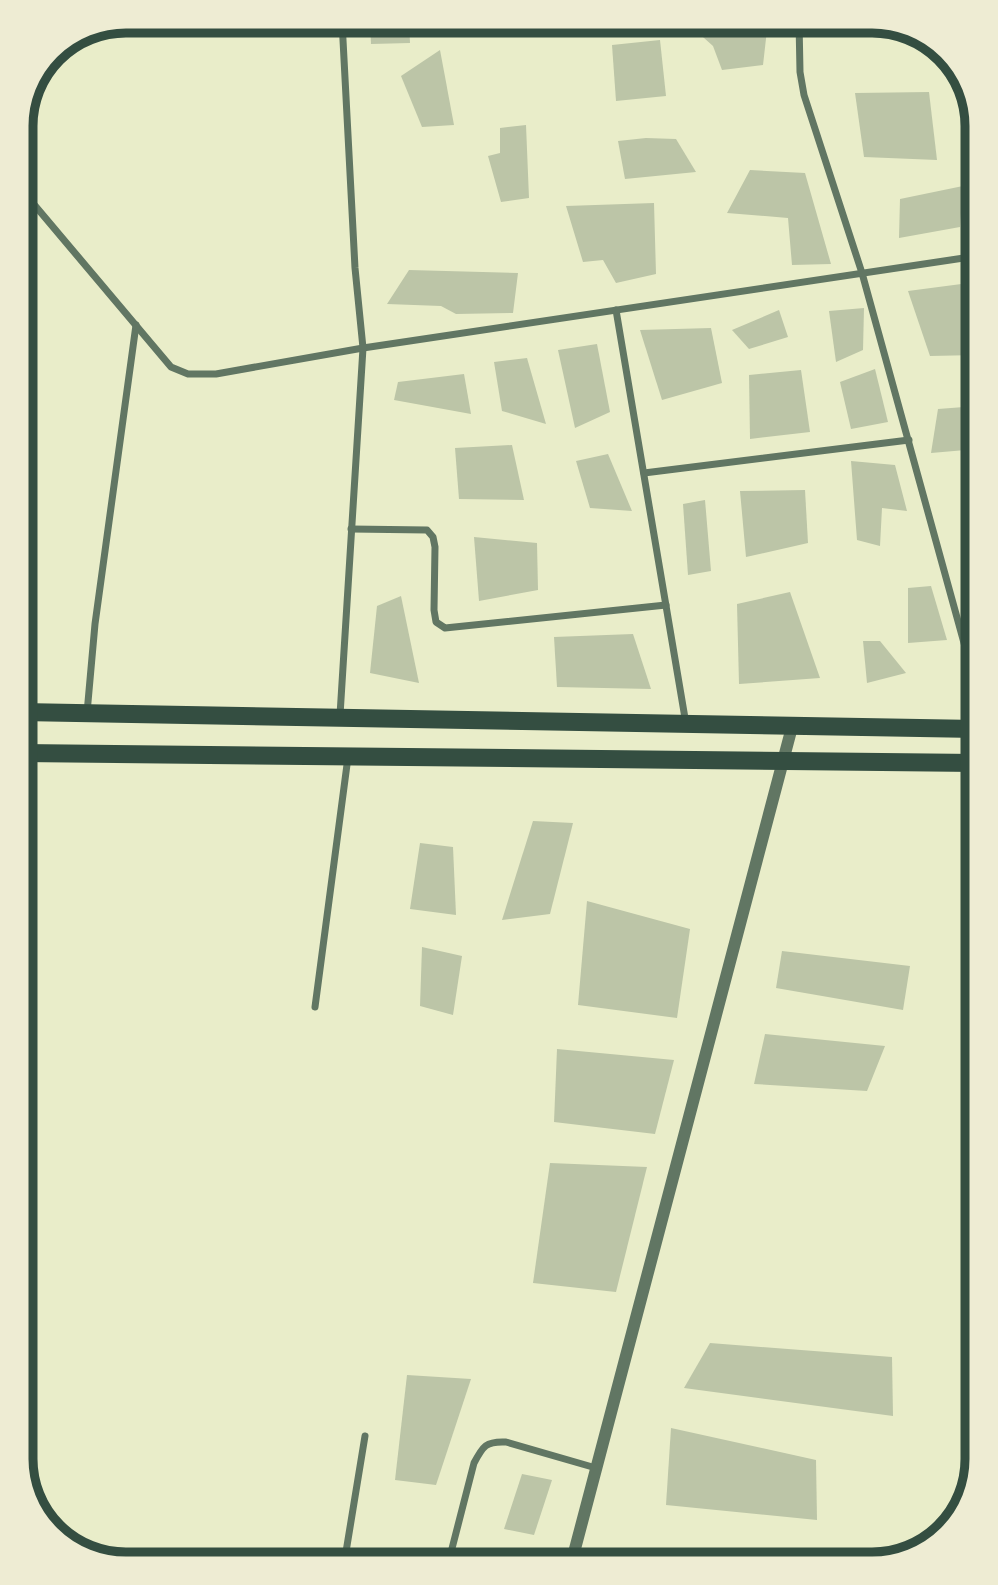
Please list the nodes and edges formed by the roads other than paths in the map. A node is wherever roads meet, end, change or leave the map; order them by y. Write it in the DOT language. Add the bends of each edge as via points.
graph roads {
  1 [pos="343,33"];
  2 [pos="799,33"];
  3 [pos="33,203"];
  4 [pos="965,258"];
  5 [pos="862,274"];
  6 [pos="616,310"];
  7 [pos="135,326"];
  8 [pos="363,348"];
  9 [pos="909,440"];
  10 [pos="644,473"];
  11 [pos="351,529"];
  12 [pos="666,605"];
  13 [pos="965,646"];
  14 [pos="33,712"];
  15 [pos="87,713"];
  16 [pos="340,717"];
  17 [pos="687,725"];
  18 [pos="792,727"];
  19 [pos="965,729"];
  20 [pos="33,753"];
  21 [pos="348,757"];
  22 [pos="783,762"];
  23 [pos="965,763"];
  24 [pos="315,1007"];
  25 [pos="365,1436"];
  26 [pos="596,1468"];
  27 [pos="346,1552"];
  28 [pos="451,1552"];
  29 [pos="574,1552"];
  1 -- 8 [label="street"];
  2 -- 5 [label="street" via="804,95"];
  3 -- 7 [label="street"];
  4 -- 5 [label="street"];
  5 -- 6 [label="street"];
  5 -- 9 [label="street"];
  6 -- 8 [label="street"];
  6 -- 10 [label="street"];
  7 -- 8 [label="street" via="171,367 188,374 216,374"];
  7 -- 15 [label="street"];
  8 -- 11 [label="street"];
  9 -- 10 [label="street"];
  9 -- 13 [label="street"];
  10 -- 12 [label="street"];
  11 -- 12 [label="street" via="427,530 435,547 436,622 445,628"];
  11 -- 16 [label="street"];
  12 -- 17 [label="street"];
  14 -- 15 [label="main road"];
  15 -- 16 [label="main road"];
  16 -- 17 [label="main road"];
  17 -- 18 [label="main road"];
  18 -- 19 [label="main road"];
  18 -- 22 [label="street"];
  20 -- 21 [label="main road"];
  21 -- 22 [label="main road"];
  21 -- 24 [label="street"];
  22 -- 23 [label="main road"];
  22 -- 26 [label="street"];
  25 -- 27 [label="street"];
  26 -- 28 [label="street" via="492,1441 474,1463"];
  26 -- 29 [label="street"];
}
